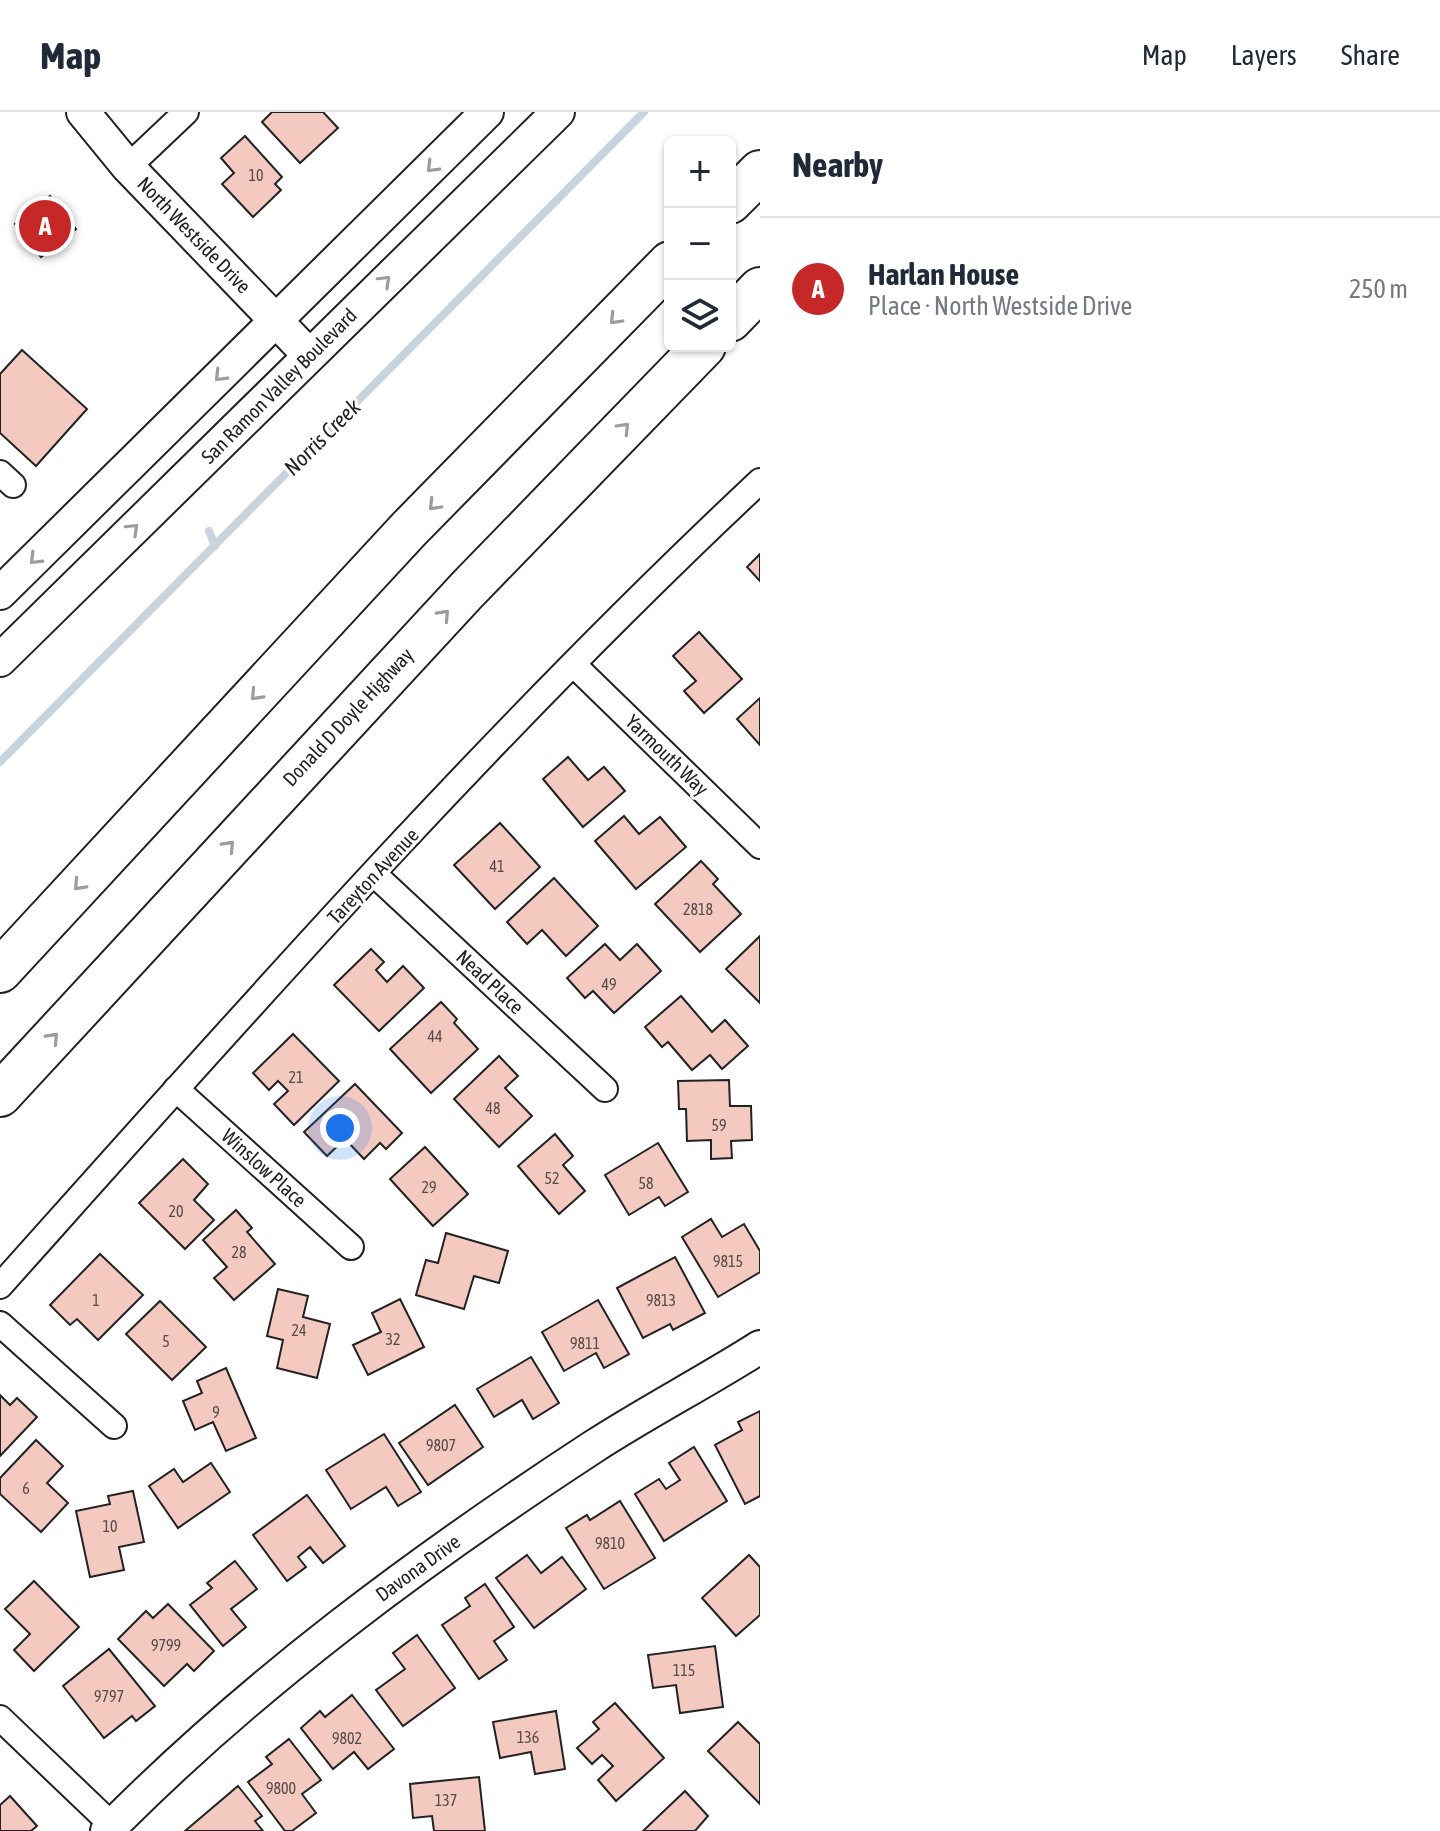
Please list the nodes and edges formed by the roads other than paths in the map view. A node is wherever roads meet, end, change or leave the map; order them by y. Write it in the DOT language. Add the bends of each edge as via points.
graph roads {
  1 [pos="83,112"];
  2 [pos="186,112"];
  3 [pos="487,112"];
  4 [pos="558,112"];
  5 [pos="128,167"];
  6 [pos="760,172"];
  7 [pos="736,196"];
  8 [pos="664,269"];
  9 [pos="760,289"];
  10 [pos="736,314"];
  11 [pos="275,321"];
  12 [pos="698,352"];
  13 [pos="309,355"];
  14 [pos="760,481"];
  15 [pos="0,593"];
  16 [pos="0,660"];
  17 [pos="574,665"];
  18 [pos="760,846"];
  19 [pos="374,874"];
  20 [pos="0,971"];
  21 [pos="176,1089"];
  22 [pos="605,1089"];
  23 [pos="0,1095"];
  24 [pos="351,1247"];
  25 [pos="0,1286"];
  26 [pos="0,1324"];
  27 [pos="760,1347"];
  28 [pos="114,1426"];
  29 [pos="0,1718"];
  30 [pos="109,1828"];
  1 -- 5 [label="main road, North Westside Drive"];
  2 -- 5 [label="street"];
  3 -- 11 [label="main road, one-way"];
  13 -- 4 [label="main road, San Ramon Valley Boulevard, one-way"];
  5 -- 11 [label="main road, North Westside Drive"];
  6 -- 7 [label="highway"];
  8 -- 20 [label="highway, one-way" via="409,529"];
  9 -- 10 [label="highway"];
  11 -- 13 [label="main road, North Westside Drive"];
  11 -- 15 [label="main road, one-way"];
  23 -- 12 [label="highway, Donald D Doyle Highway, one-way" via="457,601"];
  16 -- 13 [label="main road, San Ramon Valley Boulevard, one-way"];
  14 -- 17 [label="street, Tareyton Avenue"];
  17 -- 18 [label="street, Yarmouth Way"];
  17 -- 19 [label="street, Tareyton Avenue"];
  19 -- 21 [label="street, Tareyton Avenue"];
  19 -- 22 [label="street, Nead Place"];
  21 -- 24 [label="street, Winslow Place"];
  21 -- 25 [label="street, Tareyton Avenue"];
  26 -- 28 [label="street"];
  27 -- 30 [label="main road, Davona Drive" via="596,1445 398,1582 299,1657"];
  29 -- 30 [label="street"];
}
